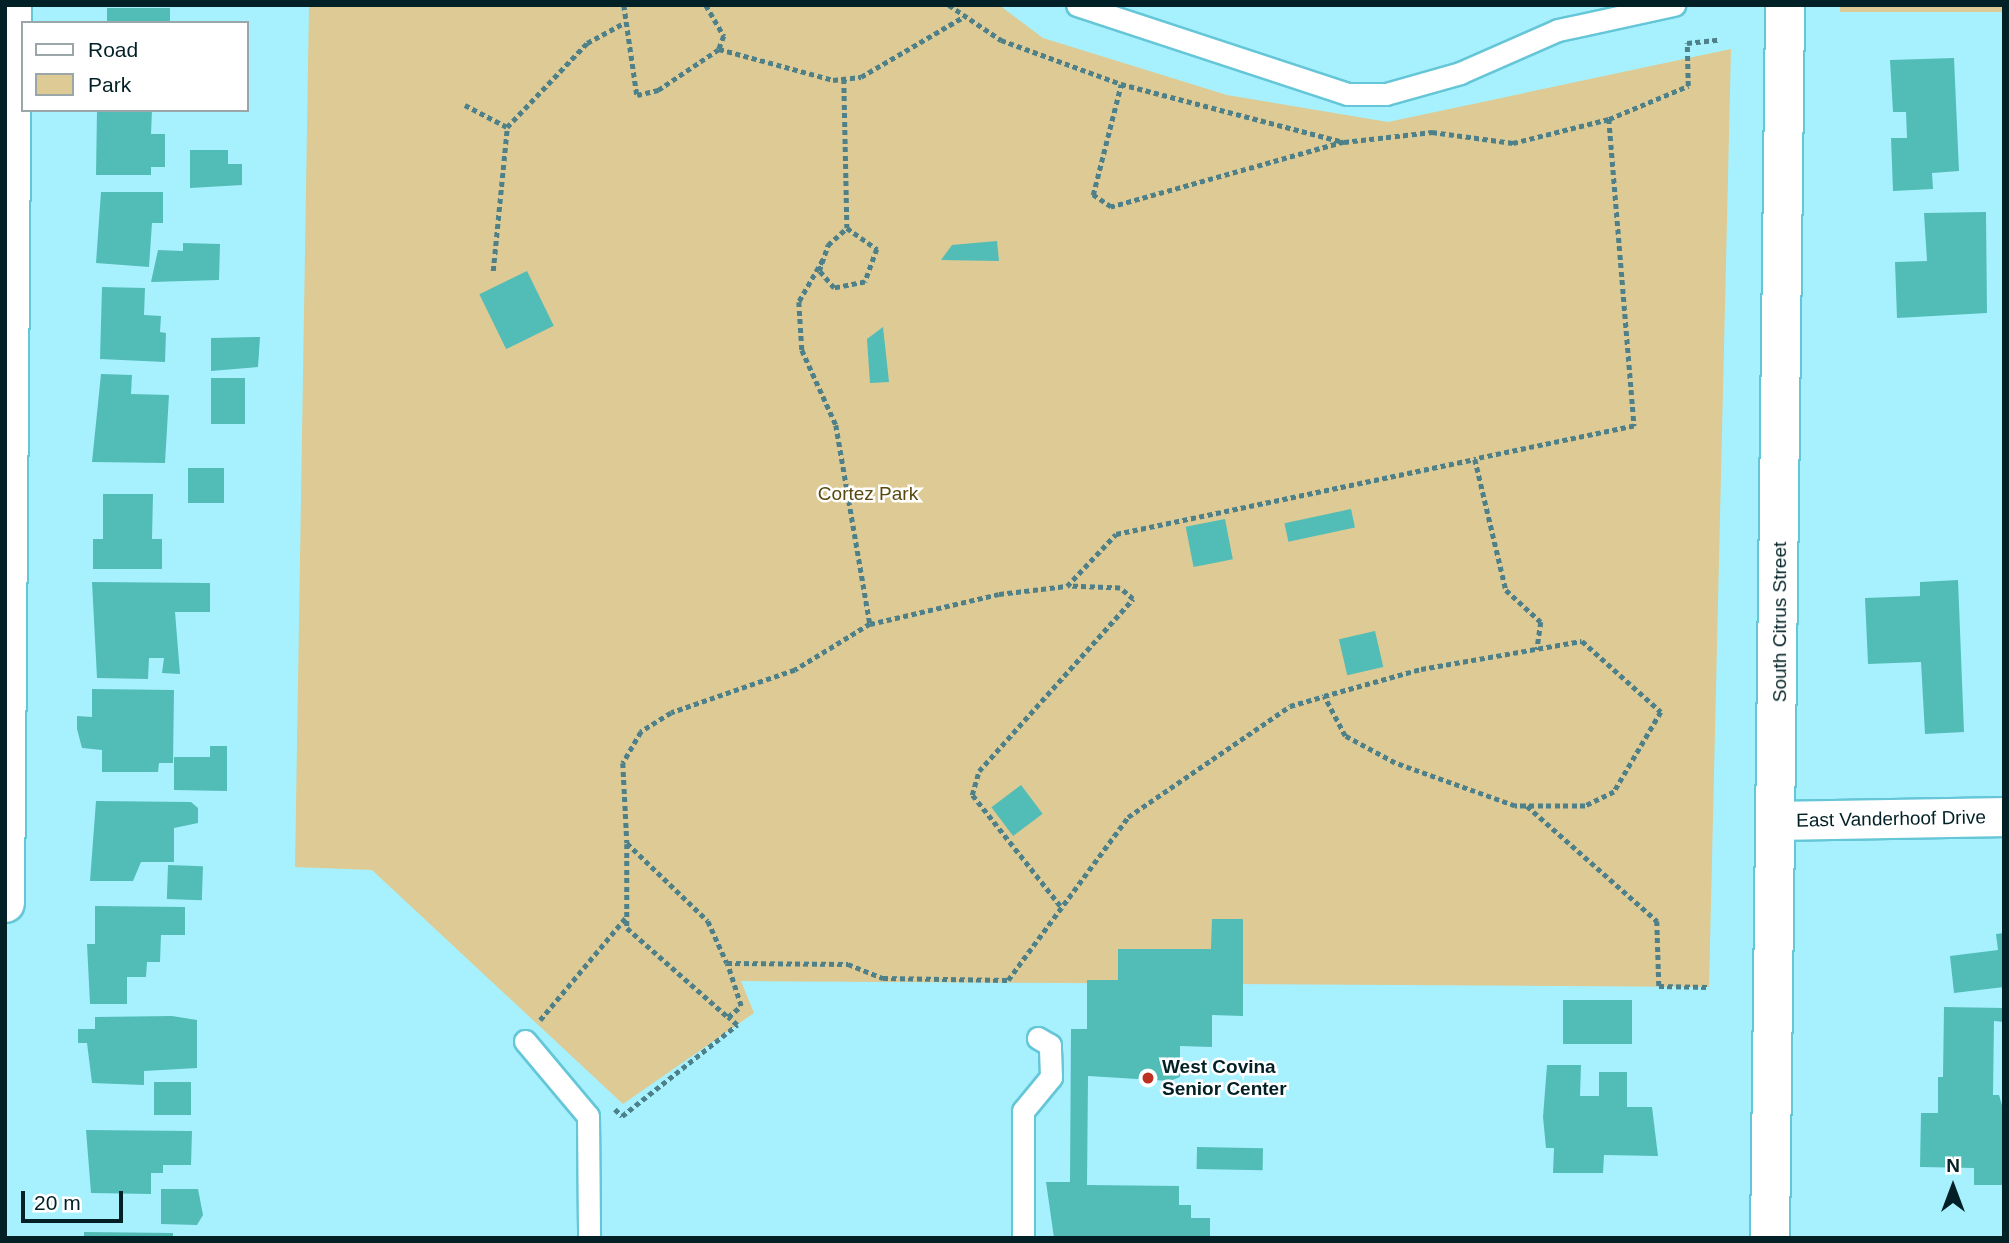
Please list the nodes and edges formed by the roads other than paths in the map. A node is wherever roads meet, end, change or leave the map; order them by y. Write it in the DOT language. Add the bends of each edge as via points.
graph roads {
  1 [pos="12,5"];
  2 [pos="1077,5"];
  3 [pos="1674,5"];
  4 [pos="1785,5"];
  5 [pos="2004,817"];
  6 [pos="1778,821"];
  7 [pos="5,903"];
  8 [pos="530,1034"];
  9 [pos="1038,1038"];
  10 [pos="589,1238"];
  11 [pos="1023,1238"];
  12 [pos="1770,1238"];
  1 -- 7 [label="main road"];
  2 -- 3 [label="lane" via="1347,94 1386,94 1460,73 1558,30"];
  4 -- 6 [label="main road, South Citrus Street"];
  5 -- 6 [label="main road, East Vanderhoof Drive"];
  6 -- 12 [label="main road, South Citrus Street"];
  8 -- 10 [label="lane" via="587,1116"];
  9 -- 11 [label="lane" via="1050,1045 1051,1077 1023,1111"];
}
